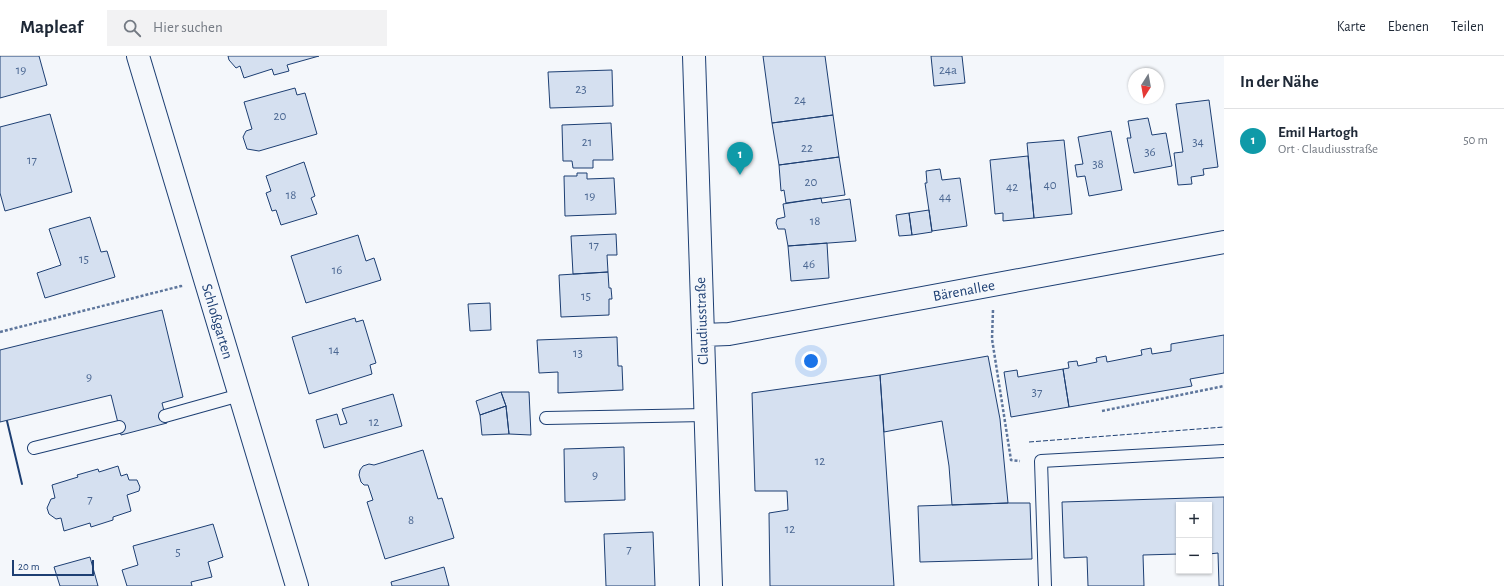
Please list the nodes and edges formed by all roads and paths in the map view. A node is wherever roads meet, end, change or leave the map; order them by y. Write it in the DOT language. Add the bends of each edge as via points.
graph roads {
  1 [pos="138,56"];
  2 [pos="694,56"];
  3 [pos="1224,242"];
  4 [pos="183,294"];
  5 [pos="0,332"];
  6 [pos="703,335"];
  7 [pos="992,339"];
  8 [pos="1224,386"];
  9 [pos="240,395"];
  10 [pos="1102,410"];
  11 [pos="705,415"];
  12 [pos="165,416"];
  13 [pos="546,418"];
  14 [pos="119,427"];
  15 [pos="34,448"];
  16 [pos="1224,451"];
  17 [pos="1041,461"];
  18 [pos="297,586"];
  19 [pos="711,586"];
  20 [pos="1045,586"];
  1 -- 9 [label="street, Schloßgarten"];
  2 -- 6 [label="street, Claudiusstraße"];
  3 -- 6 [label="street, Bärenallee" via="729,334"];
  4 -- 5 [label="path" via="181,286"];
  6 -- 11 [label="street, Claudiusstraße"];
  7 -- 17 [label="path" via="1011,460"];
  8 -- 10 [label="path"];
  9 -- 12 [label="lane"];
  9 -- 18 [label="street, Schloßgarten"];
  11 -- 13 [label="lane"];
  11 -- 19 [label="street, Claudiusstraße"];
  14 -- 15 [label="lane"];
  16 -- 17 [label="lane"];
  17 -- 20 [label="lane"];
}
